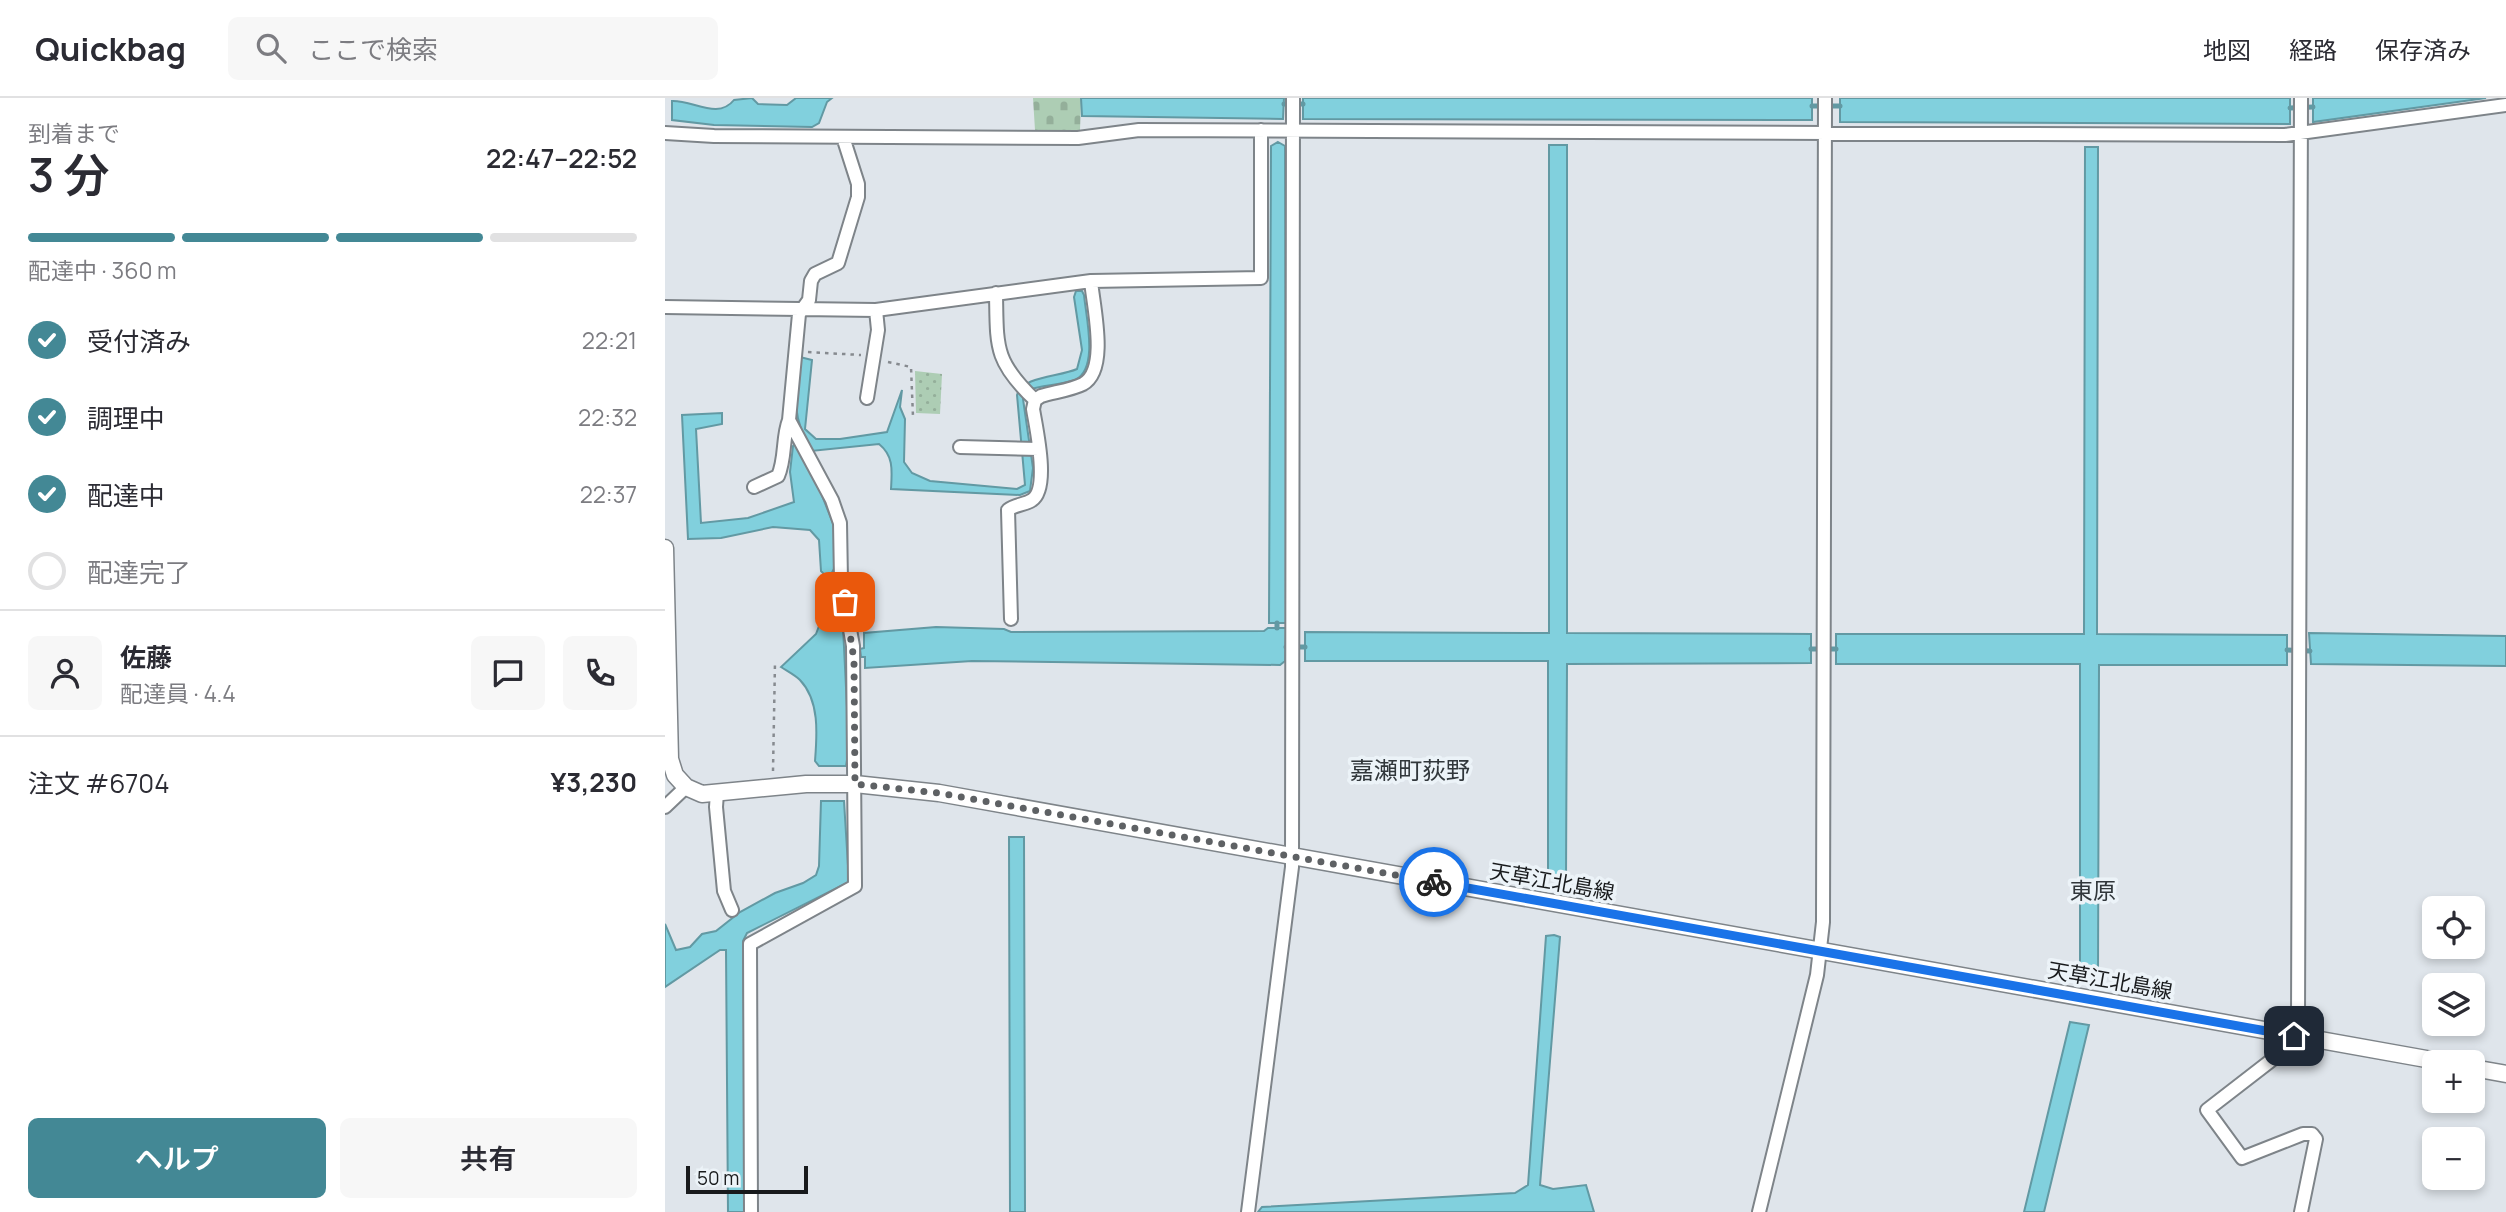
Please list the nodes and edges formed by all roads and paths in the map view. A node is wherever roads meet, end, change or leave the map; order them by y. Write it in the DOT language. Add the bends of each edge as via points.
graph roads {
  1 [pos="1825,99"];
  2 [pos="2301,99"];
  3 [pos="1293,104"];
  4 [pos="2506,106"];
  5 [pos="1261,130"];
  6 [pos="1293,130"];
  7 [pos="665,133"];
  8 [pos="1826,133"];
  9 [pos="2301,134"];
  10 [pos="843,137"];
  11 [pos="1091,281"];
  12 [pos="996,293"];
  13 [pos="665,307"];
  14 [pos="804,308"];
  15 [pos="876,310"];
  16 [pos="1027,393"];
  17 [pos="867,398"];
  18 [pos="789,420"];
  19 [pos="960,447"];
  20 [pos="1039,449"];
  21 [pos="754,487"];
  22 [pos="665,548"];
  23 [pos="1010,619"];
  24 [pos="775,662"];
  25 [pos="855,784"];
  26 [pos="686,787"];
  27 [pos="773,787"];
  28 [pos="717,793"];
  29 [pos="665,807"];
  30 [pos="1292,857"];
  31 [pos="732,910"];
  32 [pos="1820,950"];
  33 [pos="2294,1036"];
  34 [pos="2422,1058"];
  35 [pos="2485,1070"];
  36 [pos="2506,1073"];
  37 [pos="751,1212"];
  38 [pos="1248,1212"];
  39 [pos="1759,1212"];
  40 [pos="2301,1212"];
  1 -- 8 [label="street"];
  2 -- 9 [label="street"];
  3 -- 6 [label="street"];
  4 -- 9 [label="street"];
  5 -- 6 [label="street"];
  5 -- 10 [label="street" via="1139,130 1078,138"];
  5 -- 11 [label="street" via="1261,278"];
  6 -- 8 [label="street"];
  6 -- 30 [label="street"];
  7 -- 10 [label="street"];
  8 -- 9 [label="street"];
  8 -- 32 [label="street"];
  9 -- 33 [label="street" via="2298,1024"];
  10 -- 14 [label="street" via="858,197 838,264 815,274"];
  11 -- 12 [label="street"];
  11 -- 16 [label="street" via="1096,368 1084,383 1041,396"];
  12 -- 15 [label="street"];
  12 -- 16 [label="street" via="997,340 1004,366"];
  13 -- 14 [label="street"];
  14 -- 15 [label="street"];
  14 -- 18 [label="street" via="799,314"];
  15 -- 17 [label="street" via="878,330"];
  16 -- 20 [label="street"];
  18 -- 21 [label="street" via="778,476"];
  18 -- 25 [label="street" via="840,523 841,580 854,660"];
  19 -- 20 [label="street"];
  20 -- 23 [label="street" via="1037,495 1008,510"];
  22 -- 26 [label="street" via="670,760"];
  24 -- 27 [label="path"];
  25 -- 27 [label="street, 天草江北島線"];
  25 -- 30 [label="street, 天草江北島線" via="939,793"];
  25 -- 37 [label="street" via="855,886 750,944"];
  26 -- 28 [label="street, 天草江北島線" via="702,794"];
  26 -- 29 [label="street"];
  27 -- 28 [label="street, 天草江北島線"];
  28 -- 31 [label="street" via="724,891"];
  30 -- 32 [label="street, 天草江北島線"];
  30 -- 38 [label="street"];
  32 -- 33 [label="street, 天草江北島線"];
  32 -- 39 [label="street"];
  33 -- 34 [label="street, 天草江北島線"];
  33 -- 40 [label="street" via="2291,1045 2207,1111 2242,1158 2312,1134 2316,1139"];
  35 -- 36 [label="street"];
}
